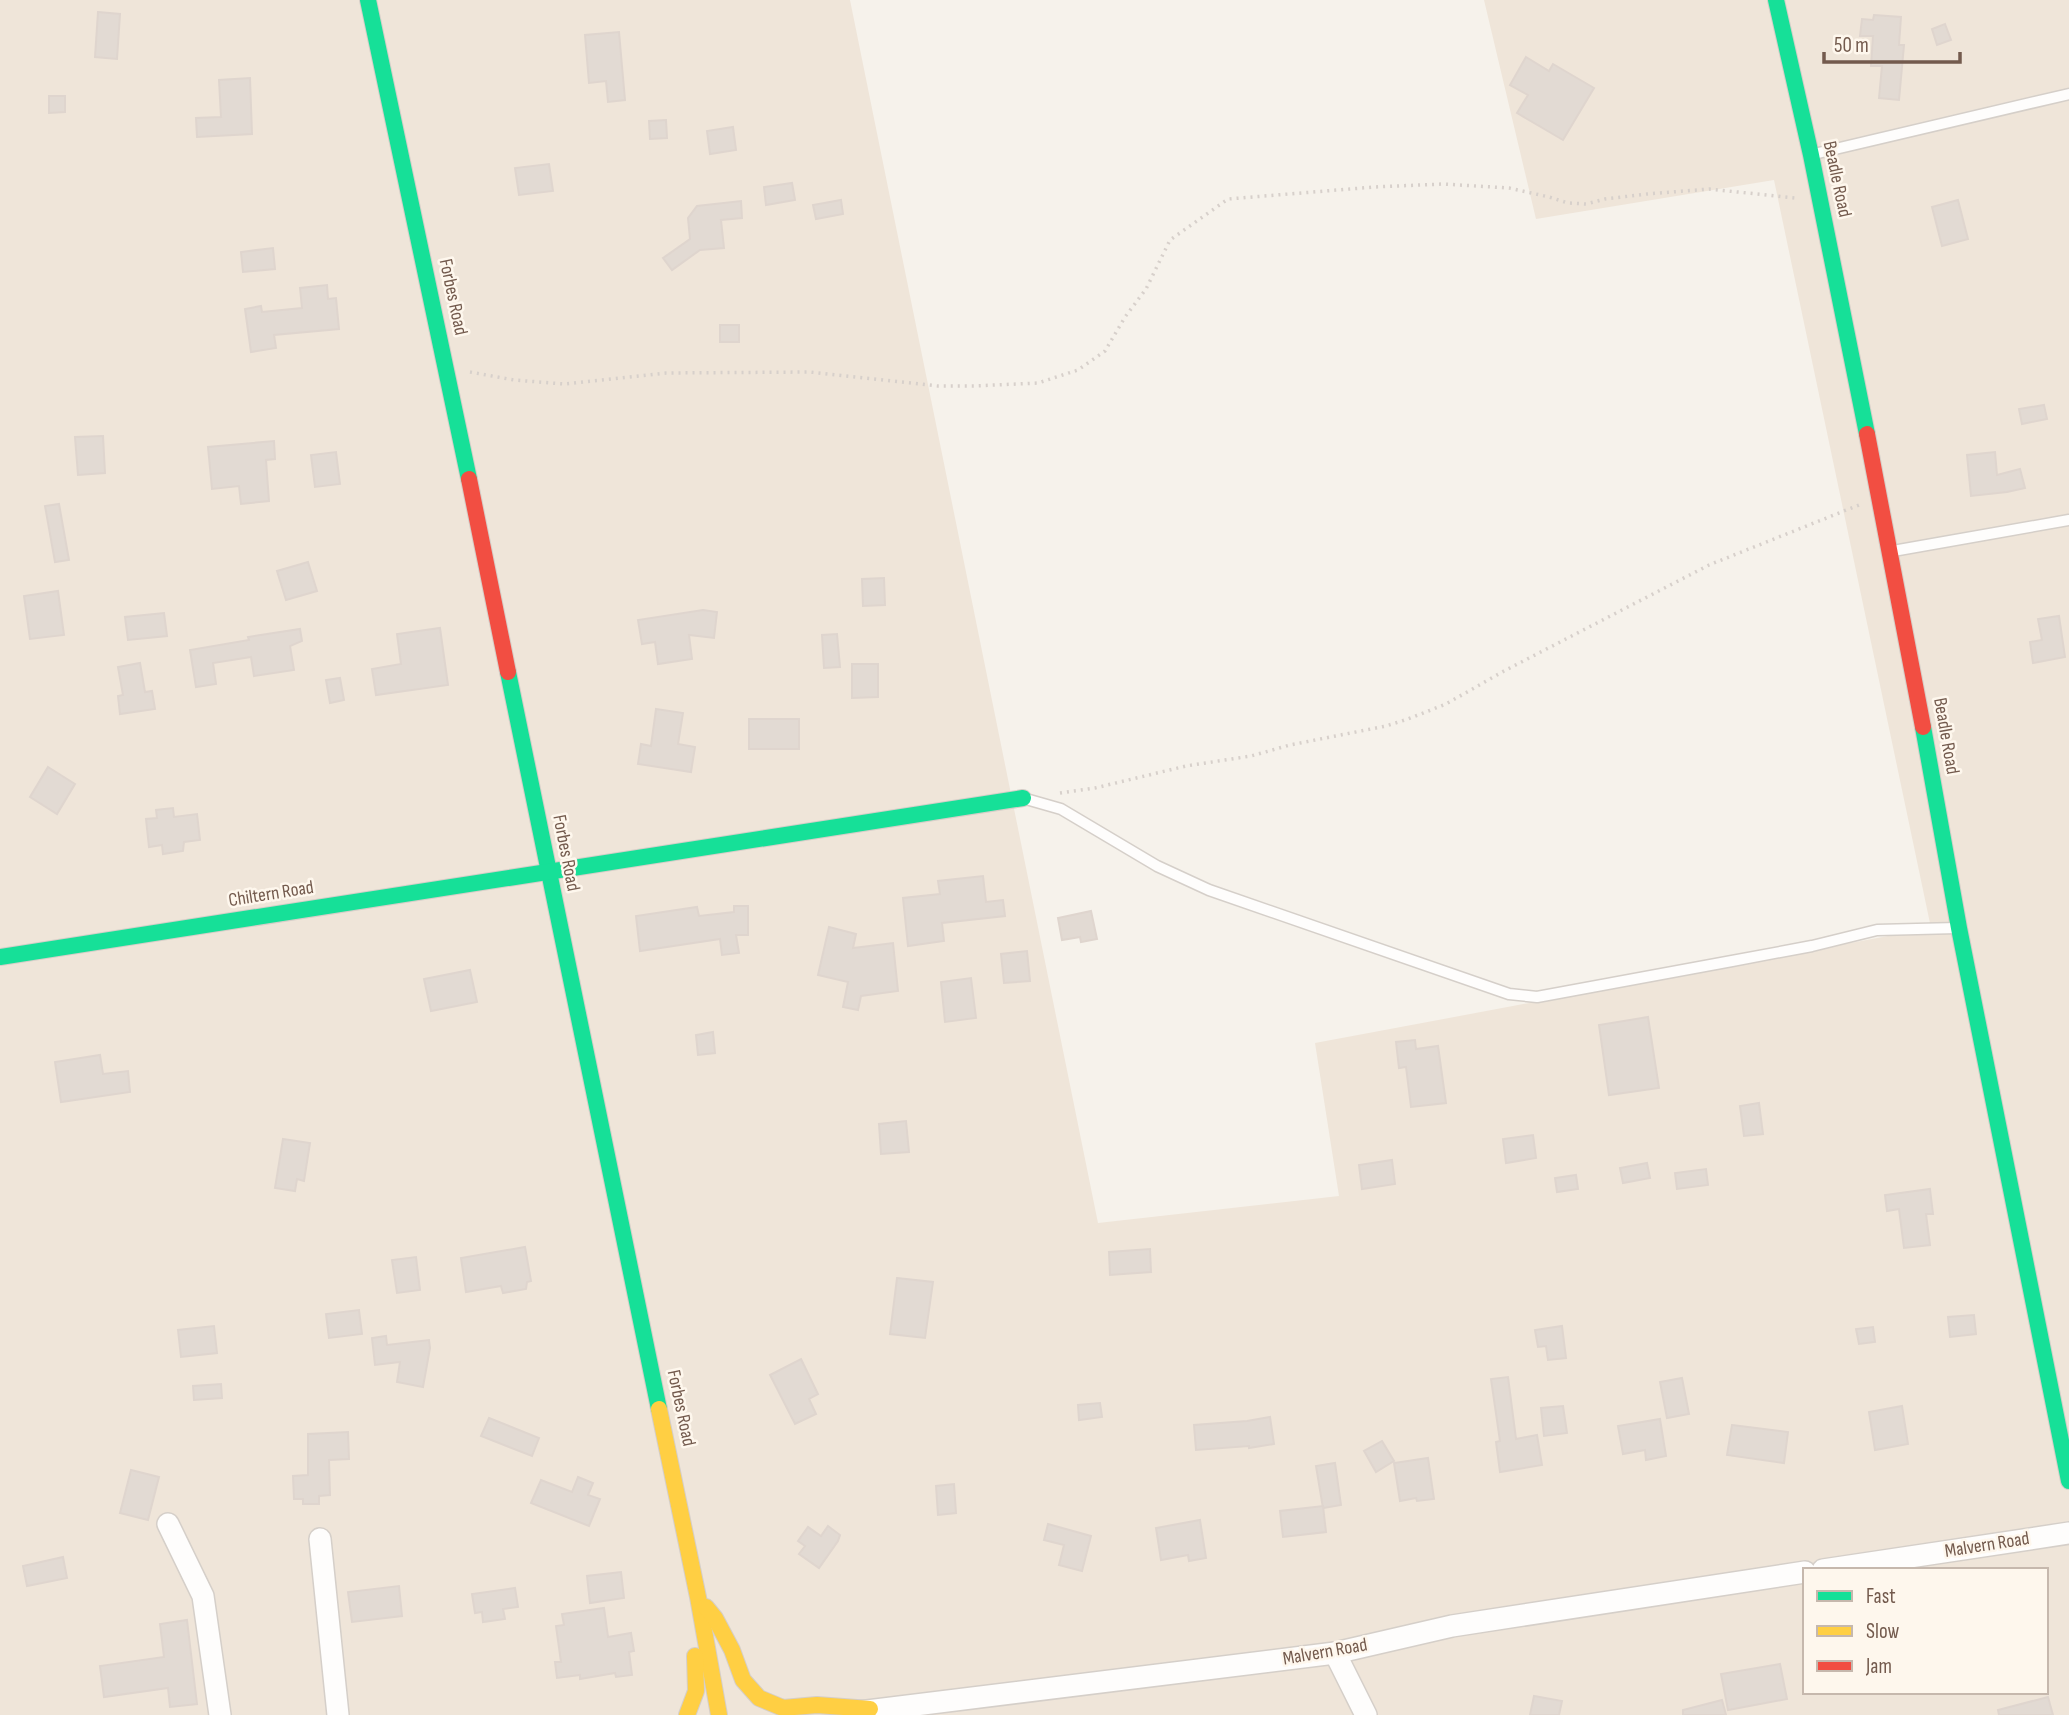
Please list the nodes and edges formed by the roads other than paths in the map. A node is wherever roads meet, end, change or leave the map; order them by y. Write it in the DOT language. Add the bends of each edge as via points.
graph roads {
  1 [pos="368,0"];
  2 [pos="1776,0"];
  3 [pos="2069,94"];
  4 [pos="1811,155"];
  5 [pos="2069,520"];
  6 [pos="1891,552"];
  7 [pos="1023,798"];
  8 [pos="548,871"];
  9 [pos="1959,928"];
  10 [pos="0,957"];
  11 [pos="2069,1481"];
  12 [pos="168,1524"];
  13 [pos="2069,1533"];
  14 [pos="320,1539"];
  15 [pos="1835,1568"];
  16 [pos="1803,1572"];
  17 [pos="698,1597"];
  18 [pos="1335,1653"];
  19 [pos="865,1712"];
  20 [pos="220,1715"];
  21 [pos="338,1715"];
  22 [pos="687,1715"];
  23 [pos="719,1715"];
  24 [pos="842,1715"];
  25 [pos="1366,1715"];
  1 -- 8 [label="street, Forbes Road"];
  2 -- 4 [label="street, Beadle Road"];
  3 -- 4 [label="lane"];
  4 -- 6 [label="street, Beadle Road"];
  5 -- 6 [label="lane"];
  6 -- 9 [label="street, Beadle Road"];
  7 -- 8 [label="street, Chiltern Road"];
  7 -- 9 [label="lane" via="1061,809 1157,866 1209,890 1509,994 1537,997 1877,930"];
  8 -- 10 [label="street, Chiltern Road"];
  8 -- 17 [label="street, Forbes Road"];
  9 -- 11 [label="street, Beadle Road"];
  12 -- 20 [label="street" via="204,1596"];
  13 -- 15 [label="street, Malvern Road"];
  14 -- 21 [label="street"];
  16 -- 18 [label="street, Malvern Road" via="1452,1626"];
  17 -- 19 [label="street" via="715,1618 743,1679 759,1698 783,1708 817,1705"];
  17 -- 22 [label="street" via="696,1691"];
  17 -- 23 [label="street, Forbes Road"];
  18 -- 19 [label="street, Malvern Road"];
  18 -- 25 [label="street"];
  19 -- 24 [label="street, Malvern Road"];
}
